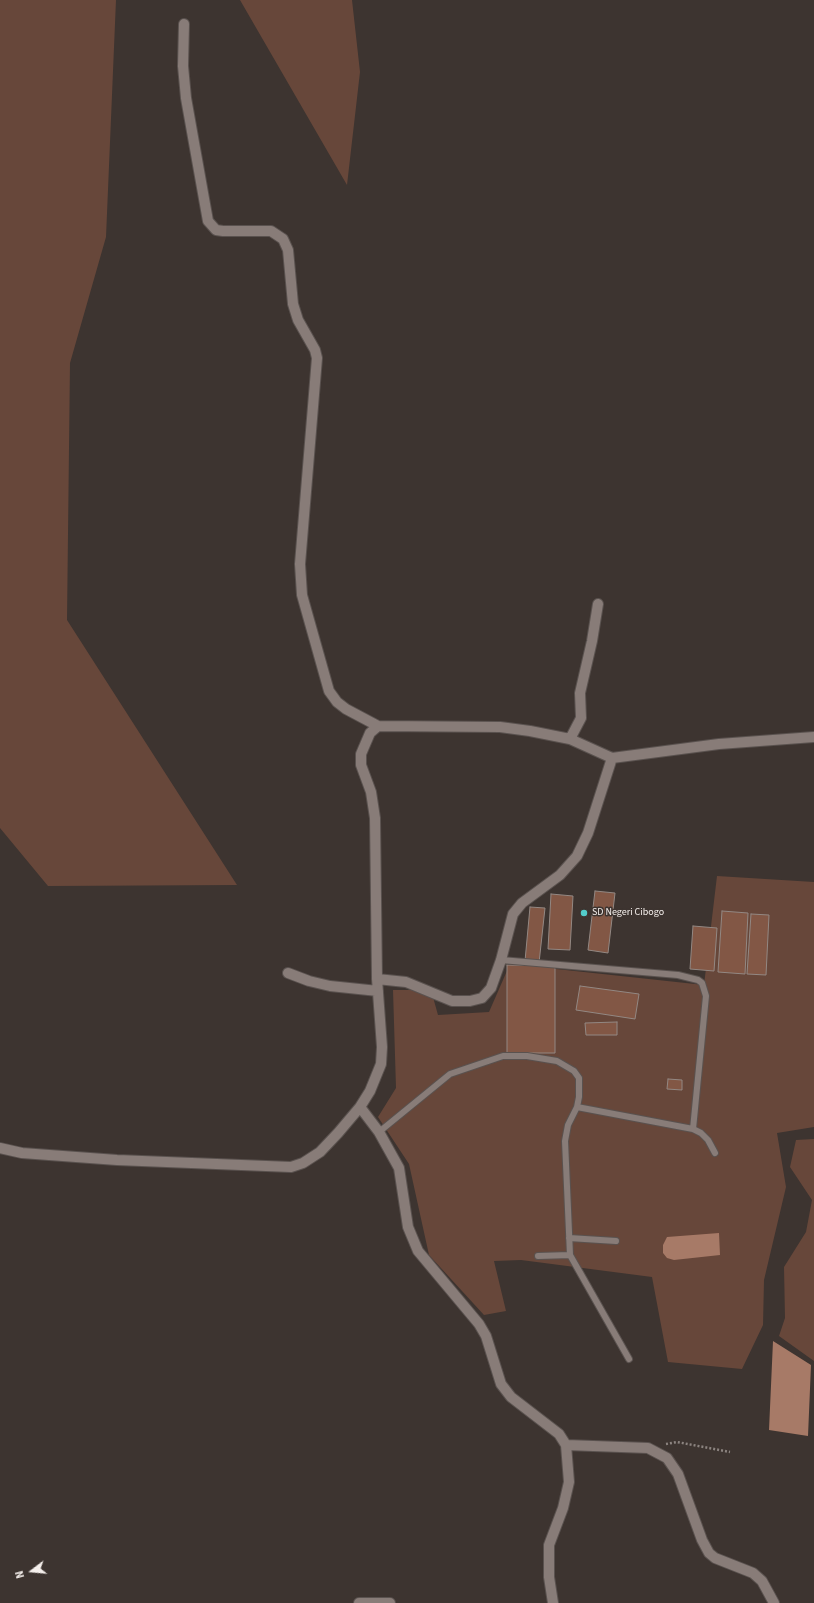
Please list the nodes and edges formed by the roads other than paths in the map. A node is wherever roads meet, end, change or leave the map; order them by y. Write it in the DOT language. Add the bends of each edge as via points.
graph roads {
  1 [pos="184,24"];
  2 [pos="598,604"];
  3 [pos="378,726"];
  4 [pos="814,737"];
  5 [pos="570,739"];
  6 [pos="612,758"];
  7 [pos="501,960"];
  8 [pos="288,973"];
  9 [pos="377,980"];
  10 [pos="378,990"];
  11 [pos="577,1107"];
  12 [pos="360,1108"];
  13 [pos="693,1129"];
  14 [pos="379,1132"];
  15 [pos="0,1148"];
  16 [pos="715,1153"];
  17 [pos="569,1238"];
  18 [pos="616,1241"];
  19 [pos="570,1255"];
  20 [pos="538,1256"];
  21 [pos="629,1359"];
  22 [pos="566,1445"];
  23 [pos="359,1603"];
  24 [pos="390,1603"];
  25 [pos="553,1603"];
  26 [pos="774,1603"];
  1 -- 3 [label="street" via="183,66 186,98 208,221 216,230 271,231 283,239 288,250 293,304 317,358 300,564 302,595 329,691 346,709"];
  2 -- 5 [label="street" via="580,693 581,718"];
  3 -- 5 [label="street" via="500,727"];
  3 -- 9 [label="street" via="370,733 361,754 361,765 371,792 375,818"];
  4 -- 6 [label="street" via="719,744"];
  5 -- 6 [label="street"];
  6 -- 7 [label="street" via="588,833 577,856 560,875 522,903 513,914"];
  7 -- 9 [label="street" via="491,988 482,998 470,1002 444,999 406,982"];
  7 -- 13 [label="lane" via="678,975 702,983 706,996"];
  8 -- 10 [label="street" via="309,982 330,986"];
  9 -- 10 [label="street"];
  10 -- 12 [label="street" via="381,1064"];
  11 -- 13 [label="lane"];
  11 -- 14 [label="lane" via="579,1078 574,1071 557,1061 527,1056 503,1056 450,1074"];
  11 -- 17 [label="lane" via="568,1125 565,1141"];
  12 -- 14 [label="street"];
  12 -- 15 [label="street" via="320,1152 291,1167 117,1160 22,1153"];
  13 -- 16 [label="lane" via="708,1140"];
  14 -- 22 [label="street" via="399,1168 408,1227 418,1251 479,1324 486,1336 501,1384 526,1410 559,1434"];
  17 -- 18 [label="lane"];
  17 -- 19 [label="lane"];
  19 -- 20 [label="lane"];
  19 -- 21 [label="lane"];
  22 -- 25 [label="street" via="569,1482 563,1508 548,1544"];
  22 -- 26 [label="street" via="648,1448 667,1458 678,1474 709,1553 715,1558 754,1573 762,1581"];
  23 -- 24 [label="street"];
}
